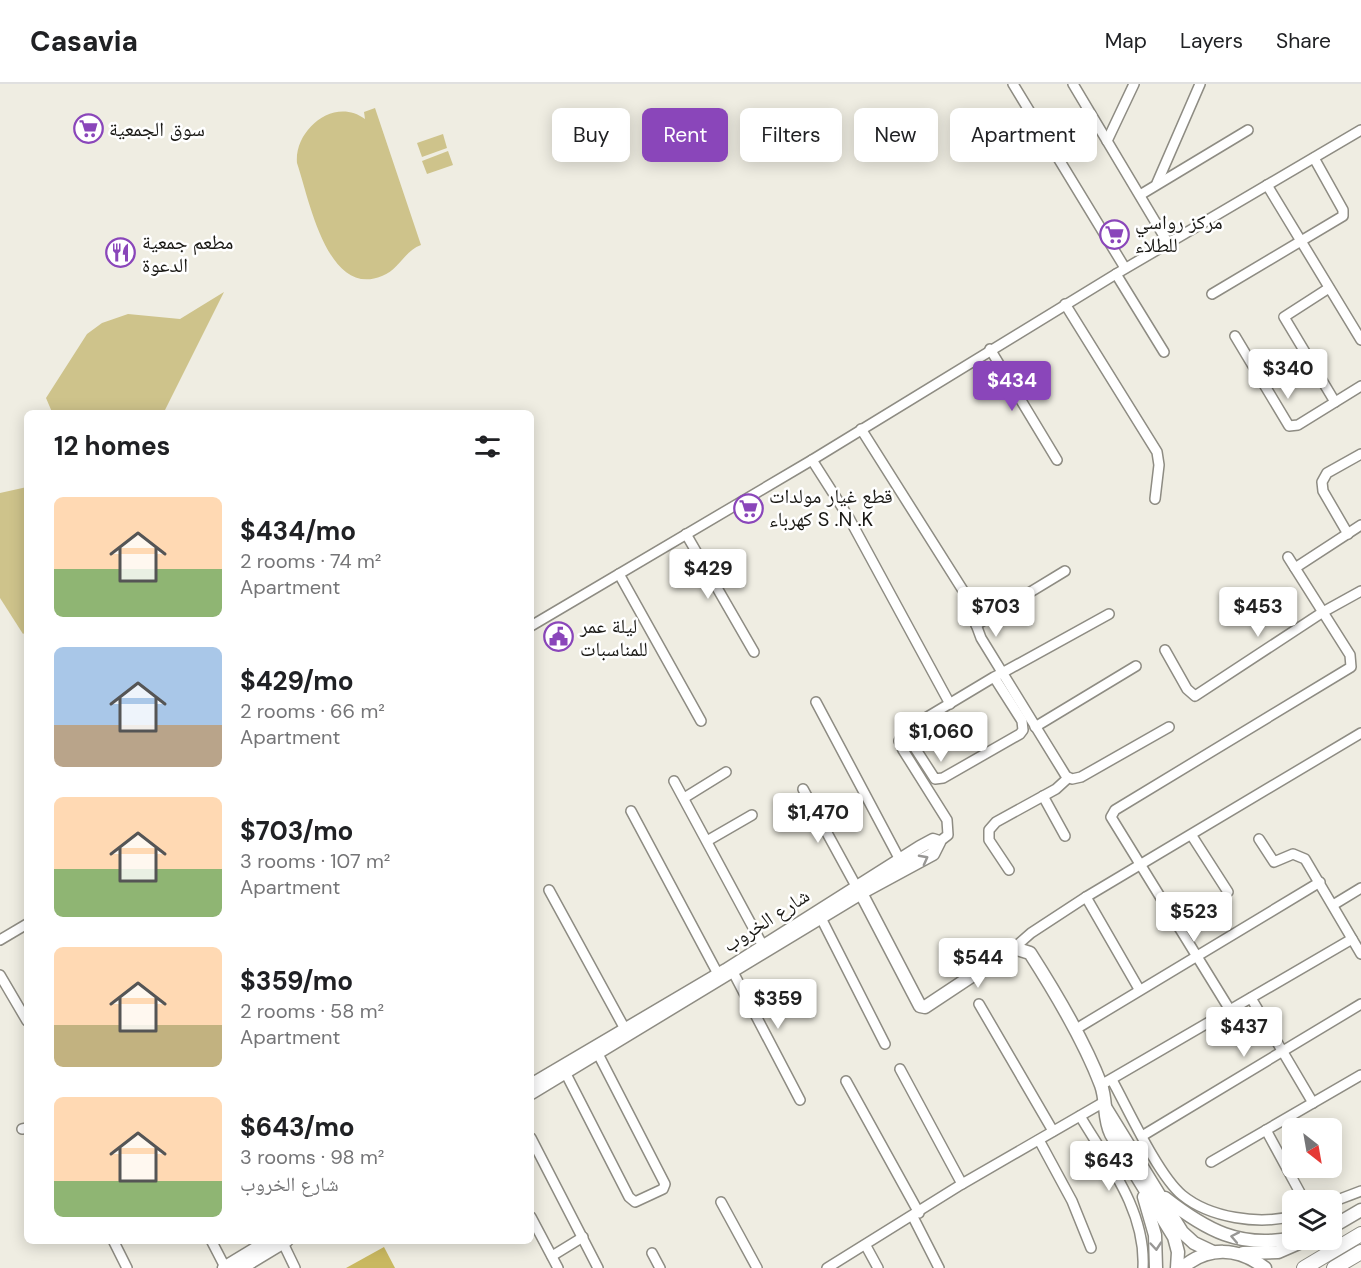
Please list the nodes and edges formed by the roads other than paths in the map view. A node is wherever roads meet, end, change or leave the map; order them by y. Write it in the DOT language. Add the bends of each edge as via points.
graph roads {
  1 [pos="1013,84"];
  2 [pos="1073,84"];
  3 [pos="1134,84"];
  4 [pos="1200,84"];
  5 [pos="1248,130"];
  6 [pos="1361,130"];
  7 [pos="1107,141"];
  8 [pos="1314,158"];
  9 [pos="1157,183"];
  10 [pos="1267,185"];
  11 [pos="1140,195"];
  12 [pos="1300,240"];
  13 [pos="1168,243"];
  14 [pos="1125,268"];
  15 [pos="1116,274"];
  16 [pos="1329,288"];
  17 [pos="1212,294"];
  18 [pos="1065,304"];
  19 [pos="1235,336"];
  20 [pos="1361,340"];
  21 [pos="990,349"];
  22 [pos="1164,351"];
  23 [pos="1361,386"];
  24 [pos="1335,402"];
  25 [pos="861,429"];
  26 [pos="1361,454"];
  27 [pos="812,460"];
  28 [pos="1057,460"];
  29 [pos="1155,500"];
  30 [pos="1361,525"];
  31 [pos="686,534"];
  32 [pos="1348,534"];
  33 [pos="1288,557"];
  34 [pos="1295,568"];
  35 [pos="1065,572"];
  36 [pos="619,574"];
  37 [pos="1361,591"];
  38 [pos="1323,612"];
  39 [pos="1109,614"];
  40 [pos="534,624"];
  41 [pos="976,625"];
  42 [pos="1165,650"];
  43 [pos="754,652"];
  44 [pos="1136,666"];
  45 [pos="998,675"];
  46 [pos="816,702"];
  47 [pos="950,704"];
  48 [pos="701,722"];
  49 [pos="1035,727"];
  50 [pos="1169,728"];
  51 [pos="904,731"];
  52 [pos="1361,733"];
  53 [pos="726,772"];
  54 [pos="1068,778"];
  55 [pos="674,781"];
  56 [pos="803,789"];
  57 [pos="1043,796"];
  58 [pos="684,798"];
  59 [pos="630,811"];
  60 [pos="752,815"];
  61 [pos="1065,836"];
  62 [pos="1192,836"];
  63 [pos="1259,839"];
  64 [pos="707,841"];
  65 [pos="939,842"];
  66 [pos="900,860"];
  67 [pos="1139,867"];
  68 [pos="1009,870"];
  69 [pos="1320,882"];
  70 [pos="1361,888"];
  71 [pos="859,889"];
  72 [pos="549,890"];
  73 [pos="1228,892"];
  74 [pos="1086,897"];
  75 [pos="1333,905"];
  76 [pos="821,918"];
  77 [pos="24,926"];
  78 [pos="0,940"];
  79 [pos="763,945"];
  80 [pos="1358,946"];
  81 [pos="1014,948"];
  82 [pos="1196,958"];
  83 [pos="733,972"];
  84 [pos="718,974"];
  85 [pos="0,975"];
  86 [pos="1139,989"];
  87 [pos="1251,998"];
  88 [pos="980,1004"];
  89 [pos="1361,1004"];
  90 [pos="1230,1010"];
  91 [pos="24,1016"];
  92 [pos="1081,1026"];
  93 [pos="625,1029"];
  94 [pos="885,1044"];
  95 [pos="596,1051"];
  96 [pos="1282,1051"];
  97 [pos="900,1069"];
  98 [pos="565,1072"];
  99 [pos="1361,1075"];
  100 [pos="846,1080"];
  101 [pos="534,1083"];
  102 [pos="1106,1083"];
  103 [pos="534,1091"];
  104 [pos="800,1100"];
  105 [pos="1313,1103"];
  106 [pos="1105,1105"];
  107 [pos="1080,1116"];
  108 [pos="1266,1130"];
  109 [pos="1053,1131"];
  110 [pos="1142,1136"];
  111 [pos="1039,1140"];
  112 [pos="534,1144"];
  113 [pos="1211,1162"];
  114 [pos="962,1184"];
  115 [pos="1141,1184"];
  116 [pos="1299,1190"];
  117 [pos="1158,1191"];
  118 [pos="1361,1191"];
  119 [pos="1342,1199"];
  120 [pos="721,1202"];
  121 [pos="916,1215"];
  122 [pos="1282,1218"];
  123 [pos="534,1222"];
  124 [pos="1361,1234"];
  125 [pos="582,1238"];
  126 [pos="1282,1239"];
  127 [pos="114,1244"];
  128 [pos="213,1244"];
  129 [pos="274,1244"];
  130 [pos="276,1244"];
  131 [pos="282,1244"];
  132 [pos="866,1246"];
  133 [pos="1092,1248"];
  134 [pos="1283,1250"];
  135 [pos="1213,1252"];
  136 [pos="1361,1252"];
  137 [pos="652,1253"];
  138 [pos="1239,1253"];
  139 [pos="552,1256"];
  140 [pos="1339,1265"];
  141 [pos="127,1268"];
  142 [pos="225,1268"];
  143 [pos="241,1268"];
  144 [pos="295,1268"];
  145 [pos="558,1268"];
  146 [pos="598,1268"];
  147 [pos="660,1268"];
  148 [pos="757,1268"];
  149 [pos="827,1268"];
  150 [pos="878,1268"];
  151 [pos="939,1268"];
  152 [pos="1143,1268"];
  153 [pos="1156,1268"];
  154 [pos="1177,1268"];
  155 [pos="1182,1268"];
  156 [pos="1265,1268"];
  157 [pos="1304,1268"];
  1 -- 14 [label="street"];
  2 -- 7 [label="street"];
  3 -- 7 [label="street"];
  4 -- 9 [label="street"];
  5 -- 9 [label="street"];
  6 -- 8 [label="street"];
  7 -- 11 [label="street"];
  8 -- 10 [label="street"];
  8 -- 12 [label="street" via="1344,213 1338,221"];
  9 -- 11 [label="street"];
  10 -- 12 [label="street"];
  10 -- 13 [label="street"];
  11 -- 13 [label="street"];
  12 -- 16 [label="street"];
  12 -- 17 [label="street"];
  13 -- 14 [label="street"];
  14 -- 15 [label="street"];
  15 -- 18 [label="street"];
  15 -- 22 [label="street"];
  16 -- 20 [label="street"];
  16 -- 24 [label="street" via="1284,317"];
  18 -- 21 [label="street"];
  18 -- 29 [label="street" via="1157,452"];
  19 -- 24 [label="street" via="1289,426 1298,425"];
  21 -- 25 [label="street"];
  21 -- 28 [label="street"];
  23 -- 24 [label="street"];
  25 -- 27 [label="street"];
  25 -- 41 [label="street" via="963,592"];
  26 -- 32 [label="street" via="1327,473 1322,482"];
  27 -- 31 [label="street"];
  27 -- 47 [label="street" via="854,527"];
  30 -- 32 [label="street"];
  31 -- 36 [label="street"];
  31 -- 43 [label="street"];
  32 -- 34 [label="street"];
  33 -- 34 [label="street"];
  34 -- 38 [label="street"];
  35 -- 41 [label="street"];
  36 -- 40 [label="street"];
  36 -- 48 [label="street"];
  37 -- 38 [label="street"];
  38 -- 42 [label="street" via="1195,696"];
  38 -- 67 [label="street" via="1350,655 1351,667 1115,810 1111,820"];
  39 -- 45 [label="street"];
  41 -- 45 [label="street"];
  44 -- 49 [label="street"];
  45 -- 47 [label="street"];
  45 -- 49 [label="street"];
  45 -- 51 [label="street" via="1022,721 1020,734 938,780"];
  46 -- 66 [label="street"];
  47 -- 51 [label="street"];
  49 -- 54 [label="street"];
  50 -- 54 [label="street" via="1081,777"];
  51 -- 65 [label="street" via="899,741 903,750 947,820 948,835"];
  52 -- 62 [label="street"];
  53 -- 58 [label="street"];
  54 -- 57 [label="street"];
  55 -- 58 [label="street"];
  56 -- 71 [label="street"];
  57 -- 61 [label="street"];
  57 -- 68 [label="street" via="996,822 989,830 989,840"];
  58 -- 64 [label="street"];
  59 -- 84 [label="street"];
  60 -- 64 [label="street"];
  62 -- 67 [label="street"];
  62 -- 73 [label="street"];
  63 -- 69 [label="street" via="1274,862 1293,854 1302,856"];
  64 -- 79 [label="street"];
  65 -- 66 [label="main road, شارع الخروب" via="929,842"];
  71 -- 65 [label="main road, شارع الخروب, one-way" via="933,854"];
  66 -- 71 [label="main road, شارع الخروب"];
  67 -- 74 [label="street"];
  67 -- 82 [label="street"];
  69 -- 75 [label="street"];
  69 -- 82 [label="street"];
  70 -- 75 [label="street"];
  71 -- 76 [label="main road, شارع الخروب"];
  71 -- 79 [label="main road, شارع الخروب"];
  71 -- 81 [label="main road" via="920,1006"];
  72 -- 93 [label="street"];
  74 -- 81 [label="street"];
  74 -- 86 [label="street"];
  75 -- 80 [label="street"];
  76 -- 83 [label="main road, شارع الخروب"];
  76 -- 94 [label="street"];
  77 -- 78 [label="street"];
  79 -- 84 [label="main road, شارع الخروب"];
  80 -- 87 [label="street"];
  81 -- 102 [label="main road" via="1030,954"];
  82 -- 86 [label="street"];
  82 -- 90 [label="street"];
  83 -- 95 [label="main road, شارع الخروب"];
  83 -- 104 [label="street"];
  84 -- 93 [label="main road, شارع الخروب"];
  85 -- 91 [label="street"];
  86 -- 92 [label="street"];
  87 -- 90 [label="street"];
  87 -- 96 [label="street"];
  88 -- 109 [label="street"];
  89 -- 96 [label="street"];
  90 -- 102 [label="street"];
  93 -- 95 [label="main road, شارع الخروب"];
  95 -- 98 [label="main road, شارع الخروب"];
  95 -- 98 [label="street" via="665,1184 663,1189 635,1202 629,1197"];
  95 -- 101 [label="main road, شارع الخروب"];
  96 -- 105 [label="street"];
  96 -- 110 [label="street"];
  97 -- 114 [label="street"];
  98 -- 103 [label="main road, شارع الخروب"];
  99 -- 105 [label="street"];
  100 -- 121 [label="street"];
  102 -- 106 [label="main road"];
  102 -- 110 [label="street"];
  105 -- 108 [label="street"];
  106 -- 107 [label="street"];
  106 -- 115 [label="main road" via="1108,1129"];
  106 -- 117 [label="main road"];
  107 -- 109 [label="street"];
  107 -- 152 [label="street" via="1134,1211 1142,1234"];
  108 -- 113 [label="street"];
  108 -- 116 [label="street"];
  109 -- 111 [label="street"];
  110 -- 122 [label="street" via="1176,1189 1196,1204 1239,1218"];
  111 -- 114 [label="street"];
  111 -- 133 [label="street"];
  112 -- 125 [label="street"];
  114 -- 121 [label="street"];
  115 -- 153 [label="main road, one-way" via="1155,1235"];
  115 -- 154 [label="main road" via="1176,1243"];
  126 -- 117 [label="main road, one-way" via="1261,1241 1219,1234"];
  117 -- 135 [label="main road" via="1186,1236"];
  118 -- 119 [label="street"];
  120 -- 148 [label="street"];
  121 -- 132 [label="street"];
  121 -- 151 [label="street"];
  123 -- 139 [label="street"];
  124 -- 157 [label="highway"];
  125 -- 139 [label="street"];
  125 -- 146 [label="street"];
  127 -- 141 [label="street"];
  128 -- 142 [label="street"];
  129 -- 142 [label="main road"];
  130 -- 143 [label="main road"];
  131 -- 144 [label="street"];
  132 -- 149 [label="street"];
  132 -- 150 [label="street"];
  134 -- 138 [label="main road"];
  135 -- 138 [label="main road"];
  135 -- 155 [label="main road"];
  136 -- 140 [label="highway"];
  137 -- 147 [label="street"];
  138 -- 156 [label="main road"];
  139 -- 145 [label="street"];
}
